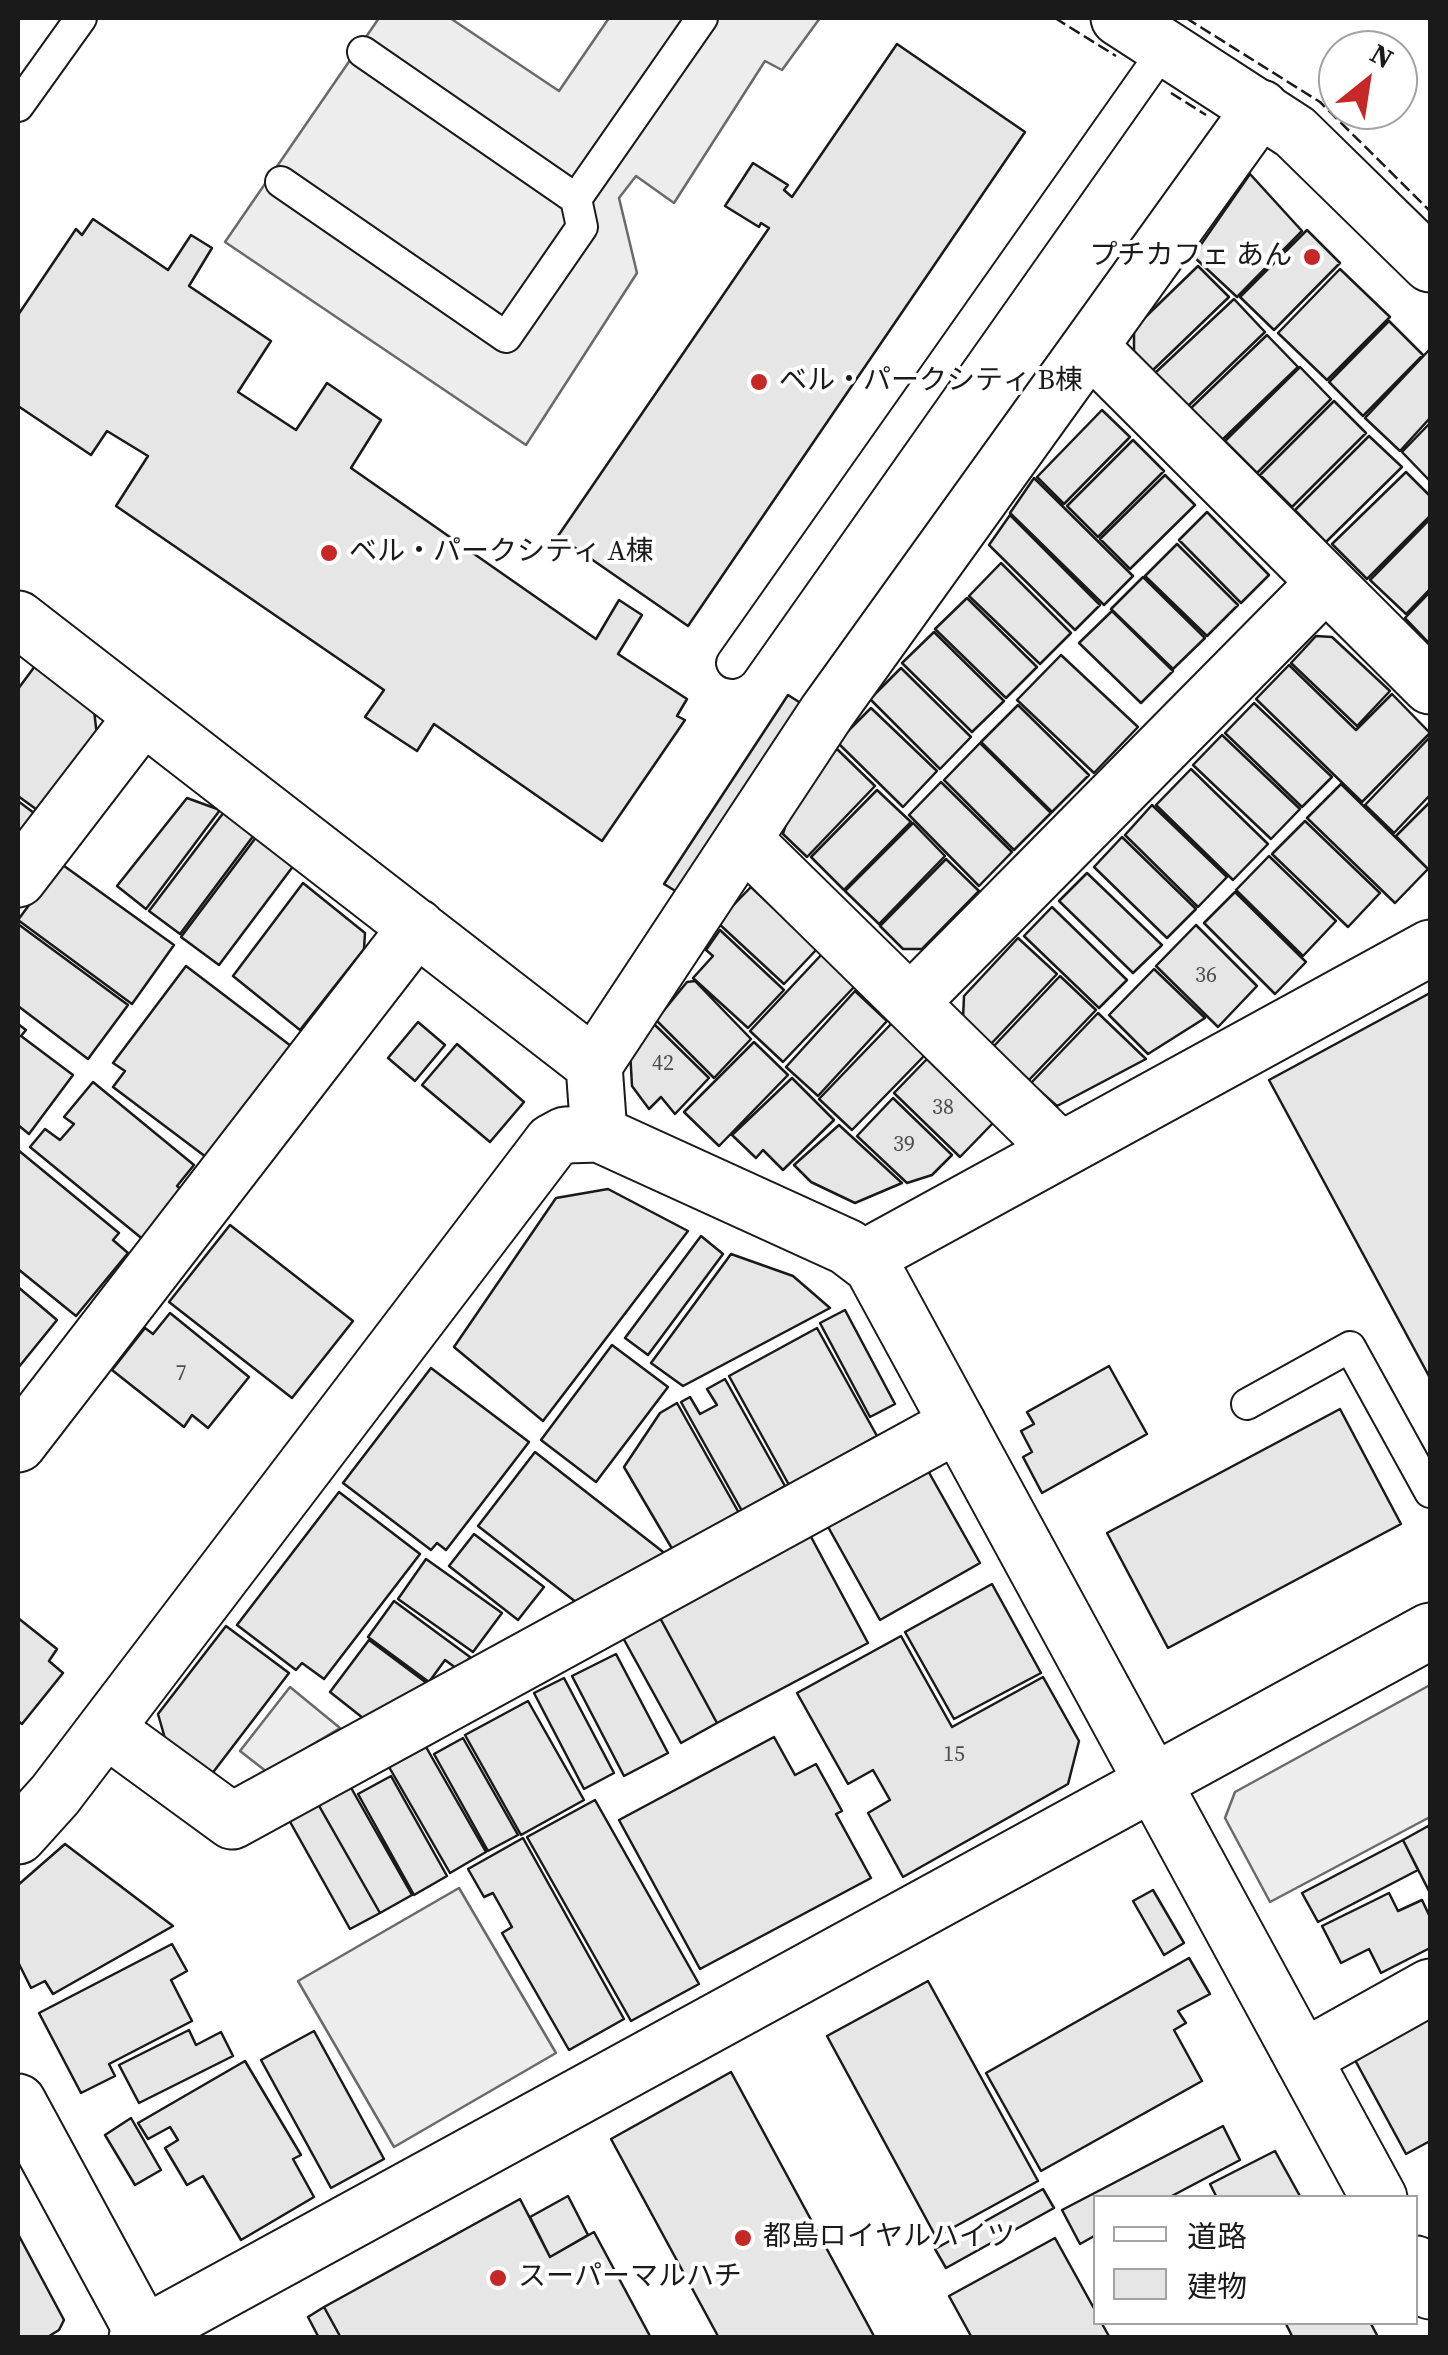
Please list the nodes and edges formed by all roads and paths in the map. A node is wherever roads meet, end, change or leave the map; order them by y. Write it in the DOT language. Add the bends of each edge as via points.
graph roads {
  1 [pos="81,18"];
  2 [pos="702,18"];
  3 [pos="1119,18"];
  4 [pos="1166,47"];
  5 [pos="363,52"];
  6 [pos="18,106"];
  7 [pos="1261,108"];
  8 [pos="281,182"];
  9 [pos="576,199"];
  10 [pos="1430,264"];
  11 [pos="1090,347"];
  12 [pos="1326,582"];
  13 [pos="18,619"];
  14 [pos="732,663"];
  15 [pos="1430,686"];
  16 [pos="143,716"];
  17 [pos="744,840"];
  18 [pos="18,879"];
  19 [pos="417,927"];
  20 [pos="1430,948"];
  21 [pos="910,1003"];
  22 [pos="594,1065"];
  23 [pos="599,1134"];
  24 [pos="1060,1150"];
  25 [pos="864,1258"];
  26 [pos="1247,1404"];
  27 [pos="958,1424"];
  28 [pos="18,1444"];
  29 [pos="1430,1492"];
  30 [pos="1430,1631"];
  31 [pos="106,1729"];
  32 [pos="1154,1782"];
  33 [pos="18,1836"];
  34 [pos="1430,1987"];
  35 [pos="1302,2058"];
  36 [pos="18,2102"];
  37 [pos="1377,2195"];
  38 [pos="1418,2268"];
  39 [pos="1430,2291"];
  40 [pos="142,2336"];
  1 -- 6 [label="lane"];
  2 -- 9 [label="lane"];
  3 -- 4 [label="street"];
  4 -- 7 [label="street"];
  4 -- 14 [label="lane"];
  5 -- 9 [label="lane"];
  7 -- 10 [label="street" via="1295,132"];
  7 -- 11 [label="street"];
  8 -- 9 [label="lane" via="506,337 582,228"];
  11 -- 12 [label="street"];
  11 -- 17 [label="street" via="827,712"];
  12 -- 15 [label="street"];
  12 -- 21 [label="street"];
  13 -- 16 [label="street"];
  16 -- 18 [label="street"];
  16 -- 19 [label="street"];
  17 -- 21 [label="street"];
  17 -- 22 [label="street"];
  19 -- 22 [label="street"];
  19 -- 28 [label="street"];
  20 -- 24 [label="street"];
  21 -- 24 [label="street"];
  22 -- 23 [label="street"];
  23 -- 25 [label="street"];
  23 -- 31 [label="street" via="565,1134 552,1142"];
  24 -- 25 [label="street"];
  25 -- 27 [label="street"];
  26 -- 29 [label="lane" via="1350,1347"];
  27 -- 31 [label="street" via="232,1822"];
  27 -- 32 [label="street"];
  30 -- 32 [label="street"];
  31 -- 33 [label="street"];
  32 -- 35 [label="street"];
  32 -- 40 [label="street"];
  34 -- 35 [label="street"];
  35 -- 37 [label="street"];
  36 -- 40 [label="street"];
  38 -- 39 [label="street"];
}
